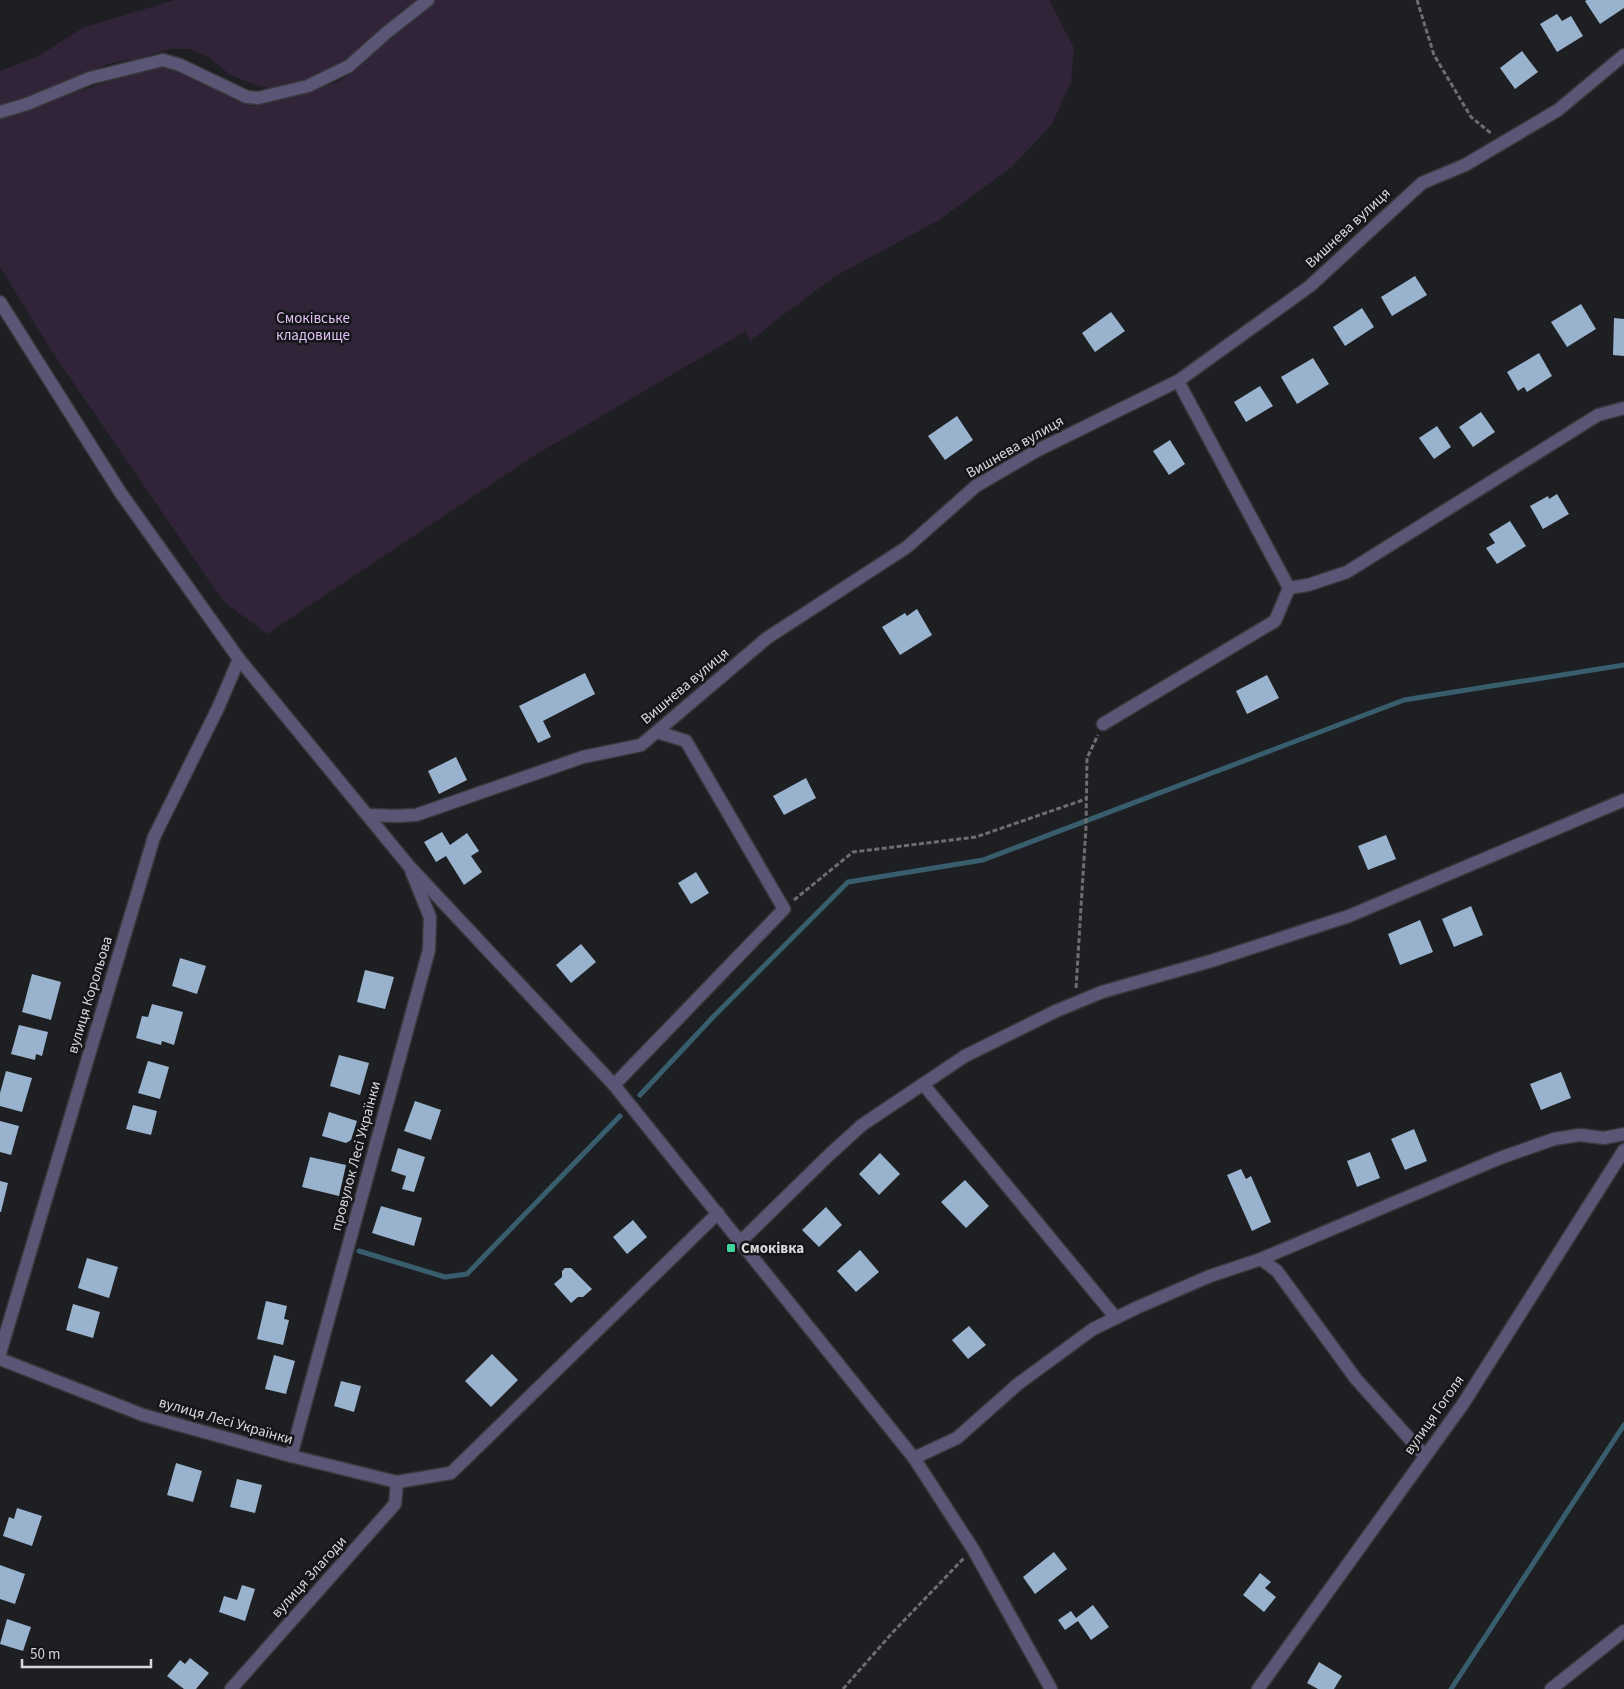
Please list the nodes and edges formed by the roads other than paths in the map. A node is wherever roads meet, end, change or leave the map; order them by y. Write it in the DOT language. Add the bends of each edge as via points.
graph roads {
  1 [pos="428,0"];
  2 [pos="1624,55"];
  3 [pos="0,112"];
  4 [pos="0,302"];
  5 [pos="1178,381"];
  6 [pos="1624,408"];
  7 [pos="1290,588"];
  8 [pos="240,659"];
  9 [pos="1103,724"];
  10 [pos="657,732"];
  11 [pos="1624,800"];
  12 [pos="369,815"];
  13 [pos="409,866"];
  14 [pos="923,1084"];
  15 [pos="614,1085"];
  16 [pos="1624,1134"];
  17 [pos="1624,1150"];
  18 [pos="718,1213"];
  19 [pos="741,1241"];
  20 [pos="1261,1259"];
  21 [pos="1116,1318"];
  22 [pos="0,1352"];
  23 [pos="0,1360"];
  24 [pos="292,1456"];
  25 [pos="1425,1456"];
  26 [pos="914,1458"];
  27 [pos="397,1482"];
  28 [pos="1624,1631"];
  29 [pos="231,1689"];
  30 [pos="1051,1689"];
  31 [pos="1258,1689"];
  32 [pos="1551,1689"];
  1 -- 3 [label="street" via="349,66 308,86 253,98 163,60 90,78"];
  2 -- 5 [label="street, Вишнева вулиця" via="1558,110 1465,165 1422,183 1310,286"];
  4 -- 8 [label="street" via="120,492"];
  5 -- 7 [label="street"];
  5 -- 10 [label="street, Вишнева вулиця" via="1038,450 976,486 907,547 767,638"];
  6 -- 7 [label="street" via="1598,416 1347,572"];
  7 -- 9 [label="street" via="1275,621"];
  8 -- 12 [label="street"];
  8 -- 22 [label="street, вулиця Корольова" via="154,837"];
  10 -- 12 [label="street, Вишнева вулиця" via="641,745 583,756 416,815"];
  10 -- 15 [label="street" via="686,741 784,908"];
  11 -- 14 [label="street" via="1348,916 1211,961 1102,992 965,1056"];
  12 -- 13 [label="street"];
  13 -- 15 [label="street"];
  13 -- 24 [label="street, провулок Лесі Українки" via="430,917 429,950"];
  14 -- 19 [label="street" via="862,1125"];
  14 -- 21 [label="street"];
  15 -- 18 [label="street"];
  16 -- 20 [label="street" via="1604,1138 1580,1135 1554,1140 1500,1158"];
  17 -- 25 [label="street, вулиця Гоголя" via="1463,1404"];
  18 -- 19 [label="street"];
  18 -- 27 [label="street, вулиця Лесі Українки" via="451,1473"];
  19 -- 26 [label="street"];
  20 -- 21 [label="street" via="1210,1276"];
  20 -- 25 [label="street" via="1277,1271 1356,1379"];
  21 -- 26 [label="street" via="1093,1329 1018,1384 957,1438"];
  23 -- 24 [label="street, вулиця Лесі Українки" via="143,1415"];
  24 -- 27 [label="street, вулиця Лесі Українки"];
  25 -- 31 [label="street, вулиця Гоголя"];
  26 -- 30 [label="street" via="973,1549"];
  27 -- 29 [label="street, вулиця Злагоди" via="395,1504"];
  28 -- 32 [label="street"];
}
